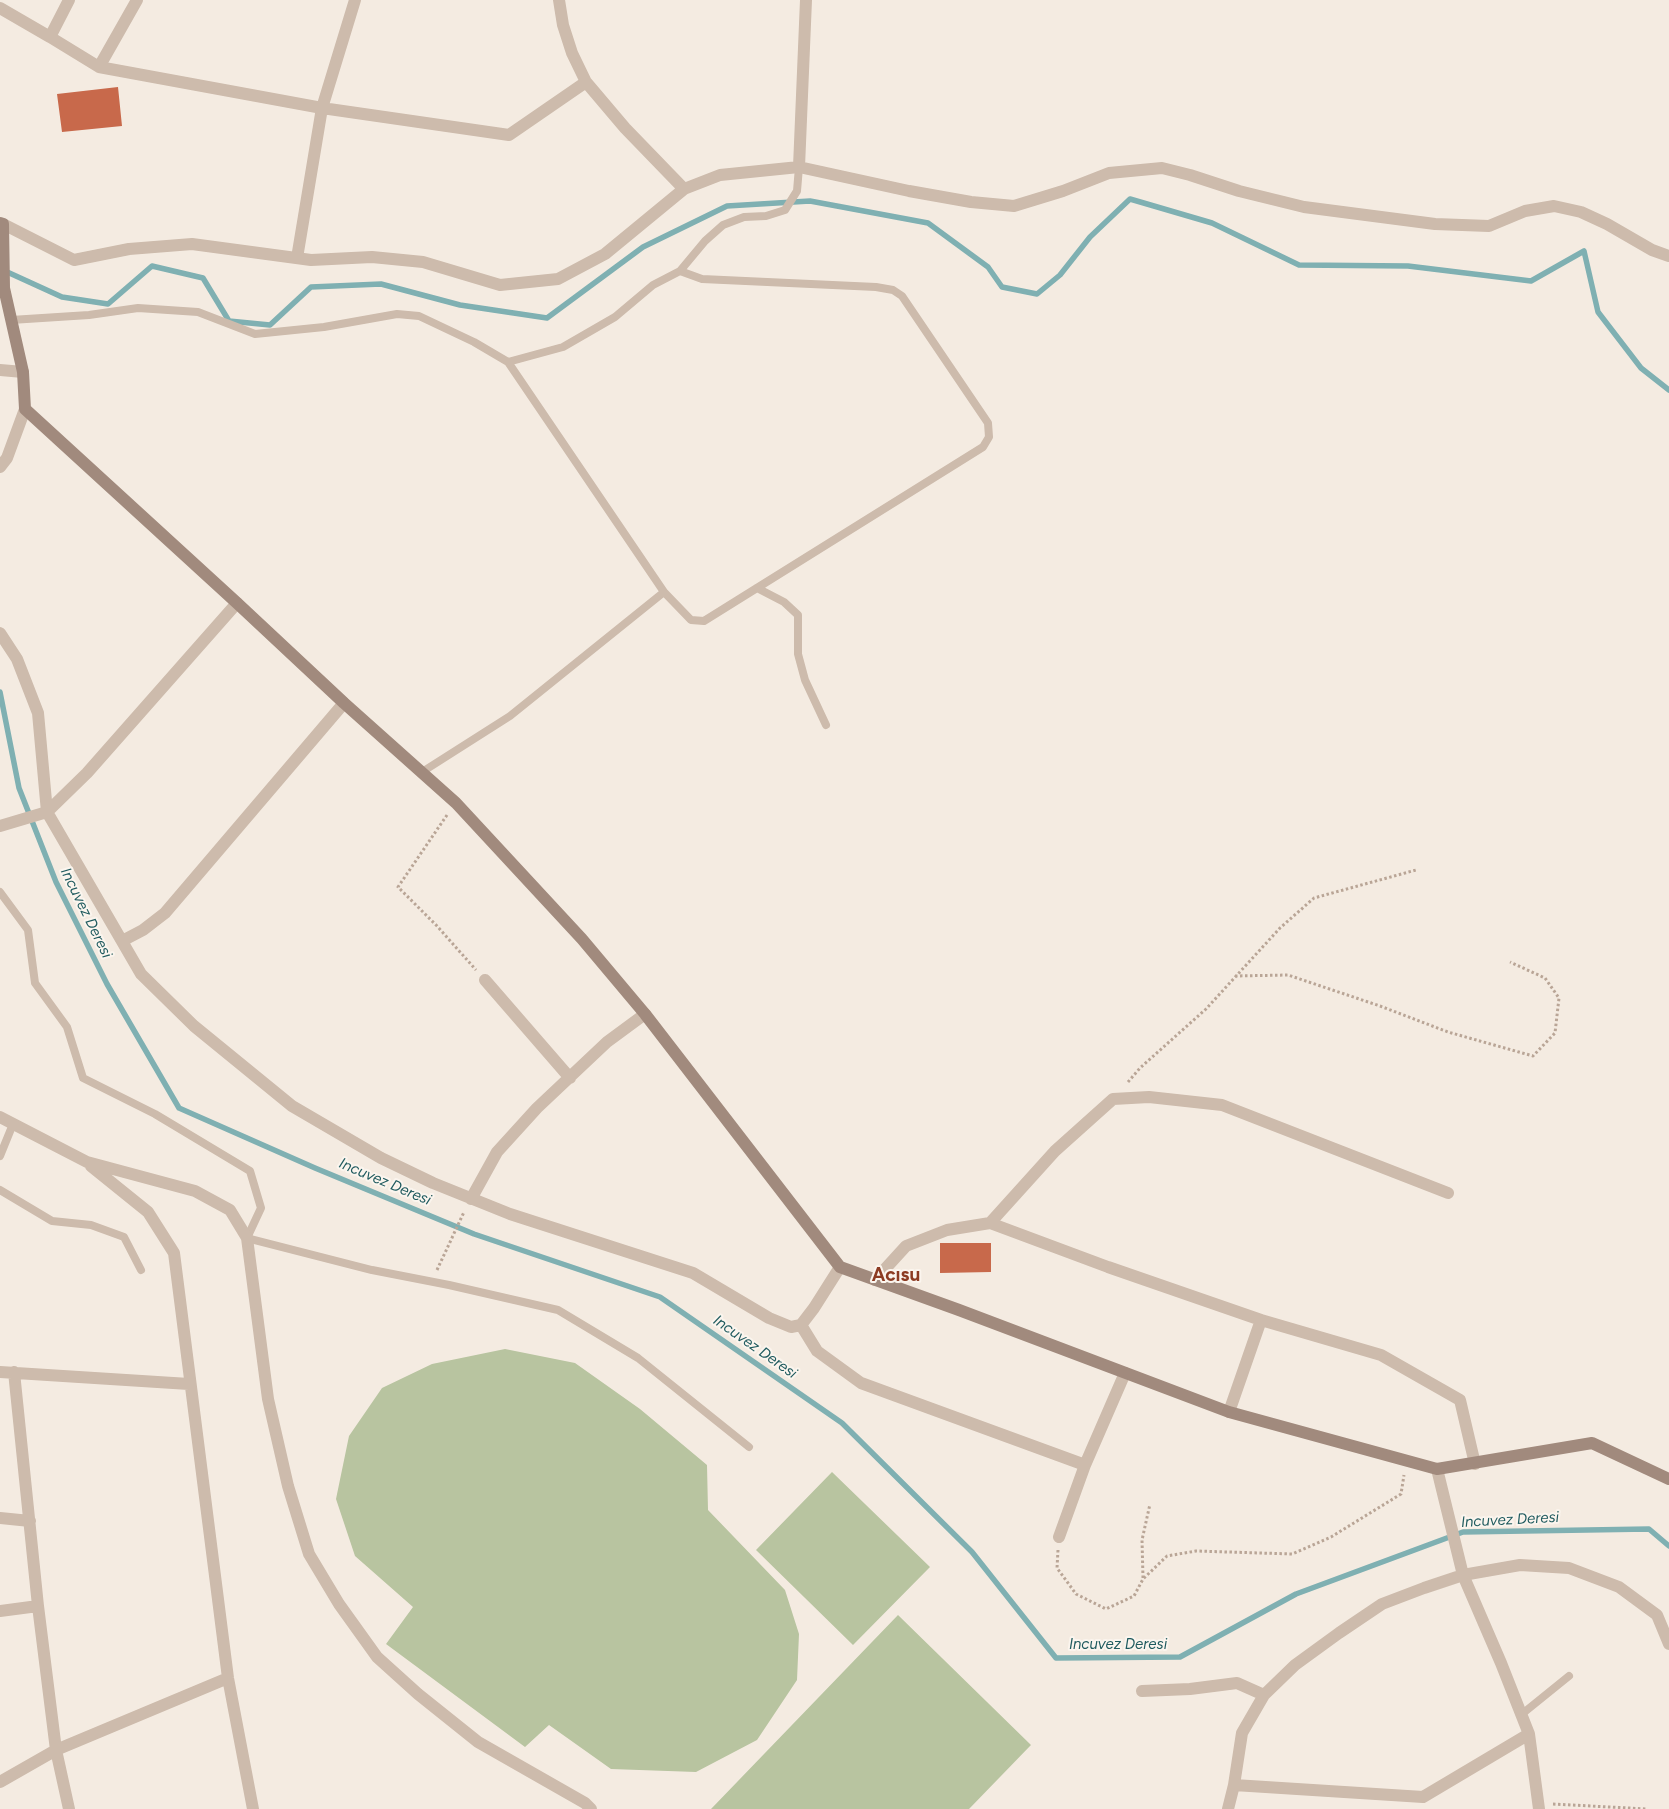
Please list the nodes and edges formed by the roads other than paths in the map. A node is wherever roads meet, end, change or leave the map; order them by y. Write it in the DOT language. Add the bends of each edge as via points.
graph roads {
  1 [pos="69,0"];
  2 [pos="137,0"];
  3 [pos="355,0"];
  4 [pos="559,0"];
  5 [pos="806,0"];
  6 [pos="0,8"];
  7 [pos="50,37"];
  8 [pos="100,67"];
  9 [pos="586,82"];
  10 [pos="322,108"];
  11 [pos="799,167"];
  12 [pos="684,189"];
  13 [pos="1,224"];
  14 [pos="1669,256"];
  15 [pos="297,258"];
  16 [pos="680,271"];
  17 [pos="11,320"];
  18 [pos="508,362"];
  19 [pos="0,370"];
  20 [pos="23,372"];
  21 [pos="25,409"];
  22 [pos="0,467"];
  23 [pos="756,588"];
  24 [pos="664,592"];
  25 [pos="238,603"];
  26 [pos="0,633"];
  27 [pos="344,703"];
  28 [pos="826,725"];
  29 [pos="422,772"];
  30 [pos="47,812"];
  31 [pos="0,826"];
  32 [pos="0,892"];
  33 [pos="122,941"];
  34 [pos="485,980"];
  35 [pos="644,1014"];
  36 [pos="570,1078"];
  37 [pos="0,1117"];
  38 [pos="13,1124"];
  39 [pos="0,1156"];
  40 [pos="87,1162"];
  41 [pos="0,1190"];
  42 [pos="1448,1193"];
  43 [pos="468,1204"];
  44 [pos="990,1223"];
  45 [pos="248,1238"];
  46 [pos="840,1267"];
  47 [pos="141,1270"];
  48 [pos="875,1280"];
  49 [pos="1261,1320"];
  50 [pos="801,1325"];
  51 [pos="0,1372"];
  52 [pos="14,1372"];
  53 [pos="1125,1373"];
  54 [pos="189,1384"];
  55 [pos="1228,1412"];
  56 [pos="748,1447"];
  57 [pos="1474,1464"];
  58 [pos="1085,1465"];
  59 [pos="1437,1469"];
  60 [pos="1669,1479"];
  61 [pos="0,1518"];
  62 [pos="30,1520"];
  63 [pos="1059,1537"];
  64 [pos="1463,1575"];
  65 [pos="38,1606"];
  66 [pos="0,1611"];
  67 [pos="1669,1644"];
  68 [pos="1569,1676"];
  69 [pos="228,1678"];
  70 [pos="1142,1691"];
  71 [pos="1264,1695"];
  72 [pos="1522,1714"];
  73 [pos="1529,1734"];
  74 [pos="56,1750"];
  75 [pos="0,1782"];
  76 [pos="1234,1785"];
  77 [pos="1423,1803"];
  78 [pos="1538,1806"];
  79 [pos="69,1809"];
  80 [pos="253,1809"];
  81 [pos="591,1809"];
  82 [pos="1228,1809"];
  1 -- 7 [label="street"];
  2 -- 8 [label="street"];
  3 -- 10 [label="street"];
  4 -- 9 [label="street" via="572,53"];
  5 -- 11 [label="street"];
  6 -- 7 [label="street"];
  7 -- 8 [label="street"];
  8 -- 10 [label="street"];
  9 -- 10 [label="street" via="509,135"];
  9 -- 12 [label="street"];
  10 -- 15 [label="street"];
  11 -- 12 [label="street" via="720,175"];
  11 -- 14 [label="street" via="918,193 1014,206 1109,173 1162,168 1304,207 1435,224 1489,226 1525,211 1554,206 1581,212"];
  11 -- 16 [label="lane" via="796,191 785,210 766,216 744,217 723,225"];
  12 -- 15 [label="street" via="605,254 558,280 500,285 423,262 372,257"];
  13 -- 15 [label="street" via="74,260 129,249 192,244"];
  13 -- 17 [label="street" via="4,288"];
  16 -- 18 [label="lane" via="653,285 615,317 563,347"];
  16 -- 23 [label="lane" via="702,279 893,290 902,296 988,423 989,437 984,447"];
  17 -- 18 [label="lane" via="138,308 198,312 256,334 324,327 397,314 418,316"];
  17 -- 20 [label="street"];
  18 -- 24 [label="lane"];
  19 -- 20 [label="street"];
  20 -- 21 [label="street"];
  21 -- 22 [label="street" via="8,458"];
  21 -- 25 [label="street"];
  23 -- 24 [label="lane" via="704,621 691,620"];
  23 -- 28 [label="lane" via="784,602 798,615 798,654 805,680"];
  24 -- 29 [label="lane" via="510,716"];
  25 -- 27 [label="street"];
  25 -- 30 [label="street" via="87,773"];
  26 -- 30 [label="street" via="17,659 38,713"];
  27 -- 29 [label="street"];
  27 -- 33 [label="street" via="165,913"];
  29 -- 35 [label="street" via="456,803 582,939"];
  30 -- 31 [label="street"];
  30 -- 33 [label="street"];
  32 -- 45 [label="lane" via="28,930 35,984 67,1027 83,1078 155,1114 250,1171 261,1208"];
  33 -- 43 [label="street" via="141,974 194,1026 292,1106"];
  34 -- 36 [label="street"];
  35 -- 36 [label="street" via="607,1042"];
  35 -- 46 [label="street"];
  36 -- 43 [label="street" via="497,1152"];
  37 -- 38 [label="street"];
  38 -- 39 [label="lane"];
  38 -- 40 [label="street"];
  40 -- 45 [label="street" via="195,1191 230,1210"];
  40 -- 54 [label="street" via="148,1212 174,1253"];
  41 -- 47 [label="lane" via="52,1221 91,1225 124,1237"];
  42 -- 44 [label="street" via="1222,1105 1149,1098 1113,1099 1055,1152"];
  43 -- 50 [label="street" via="510,1214 693,1273 769,1318 791,1327"];
  44 -- 48 [label="street" via="947,1230 906,1246"];
  44 -- 49 [label="street"];
  45 -- 56 [label="lane" via="372,1270 558,1310 638,1358"];
  45 -- 81 [label="street" via="268,1399 288,1486 309,1554 339,1604 377,1657 418,1694 478,1742"];
  46 -- 48 [label="street"];
  46 -- 50 [label="street"];
  48 -- 53 [label="street"];
  49 -- 55 [label="street"];
  49 -- 57 [label="street" via="1382,1355 1460,1400"];
  50 -- 58 [label="street" via="817,1351 861,1383"];
  51 -- 52 [label="street"];
  52 -- 54 [label="street"];
  52 -- 62 [label="street"];
  53 -- 55 [label="street"];
  53 -- 58 [label="street"];
  54 -- 69 [label="street"];
  55 -- 59 [label="street"];
  57 -- 59 [label="street"];
  57 -- 60 [label="street" via="1592,1444"];
  58 -- 63 [label="street"];
  59 -- 64 [label="street"];
  61 -- 62 [label="street"];
  62 -- 65 [label="street"];
  64 -- 67 [label="street" via="1520,1565 1569,1568 1619,1587 1657,1615"];
  64 -- 71 [label="street" via="1382,1604 1295,1665"];
  64 -- 72 [label="street"];
  65 -- 66 [label="street"];
  65 -- 74 [label="street"];
  68 -- 72 [label="lane"];
  69 -- 74 [label="street"];
  69 -- 80 [label="street"];
  70 -- 71 [label="street" via="1236,1683"];
  71 -- 76 [label="street" via="1242,1733"];
  72 -- 73 [label="street"];
  73 -- 77 [label="street"];
  73 -- 78 [label="street"];
  74 -- 75 [label="street"];
  74 -- 79 [label="street"];
  76 -- 77 [label="street"];
  76 -- 82 [label="street"];
}
